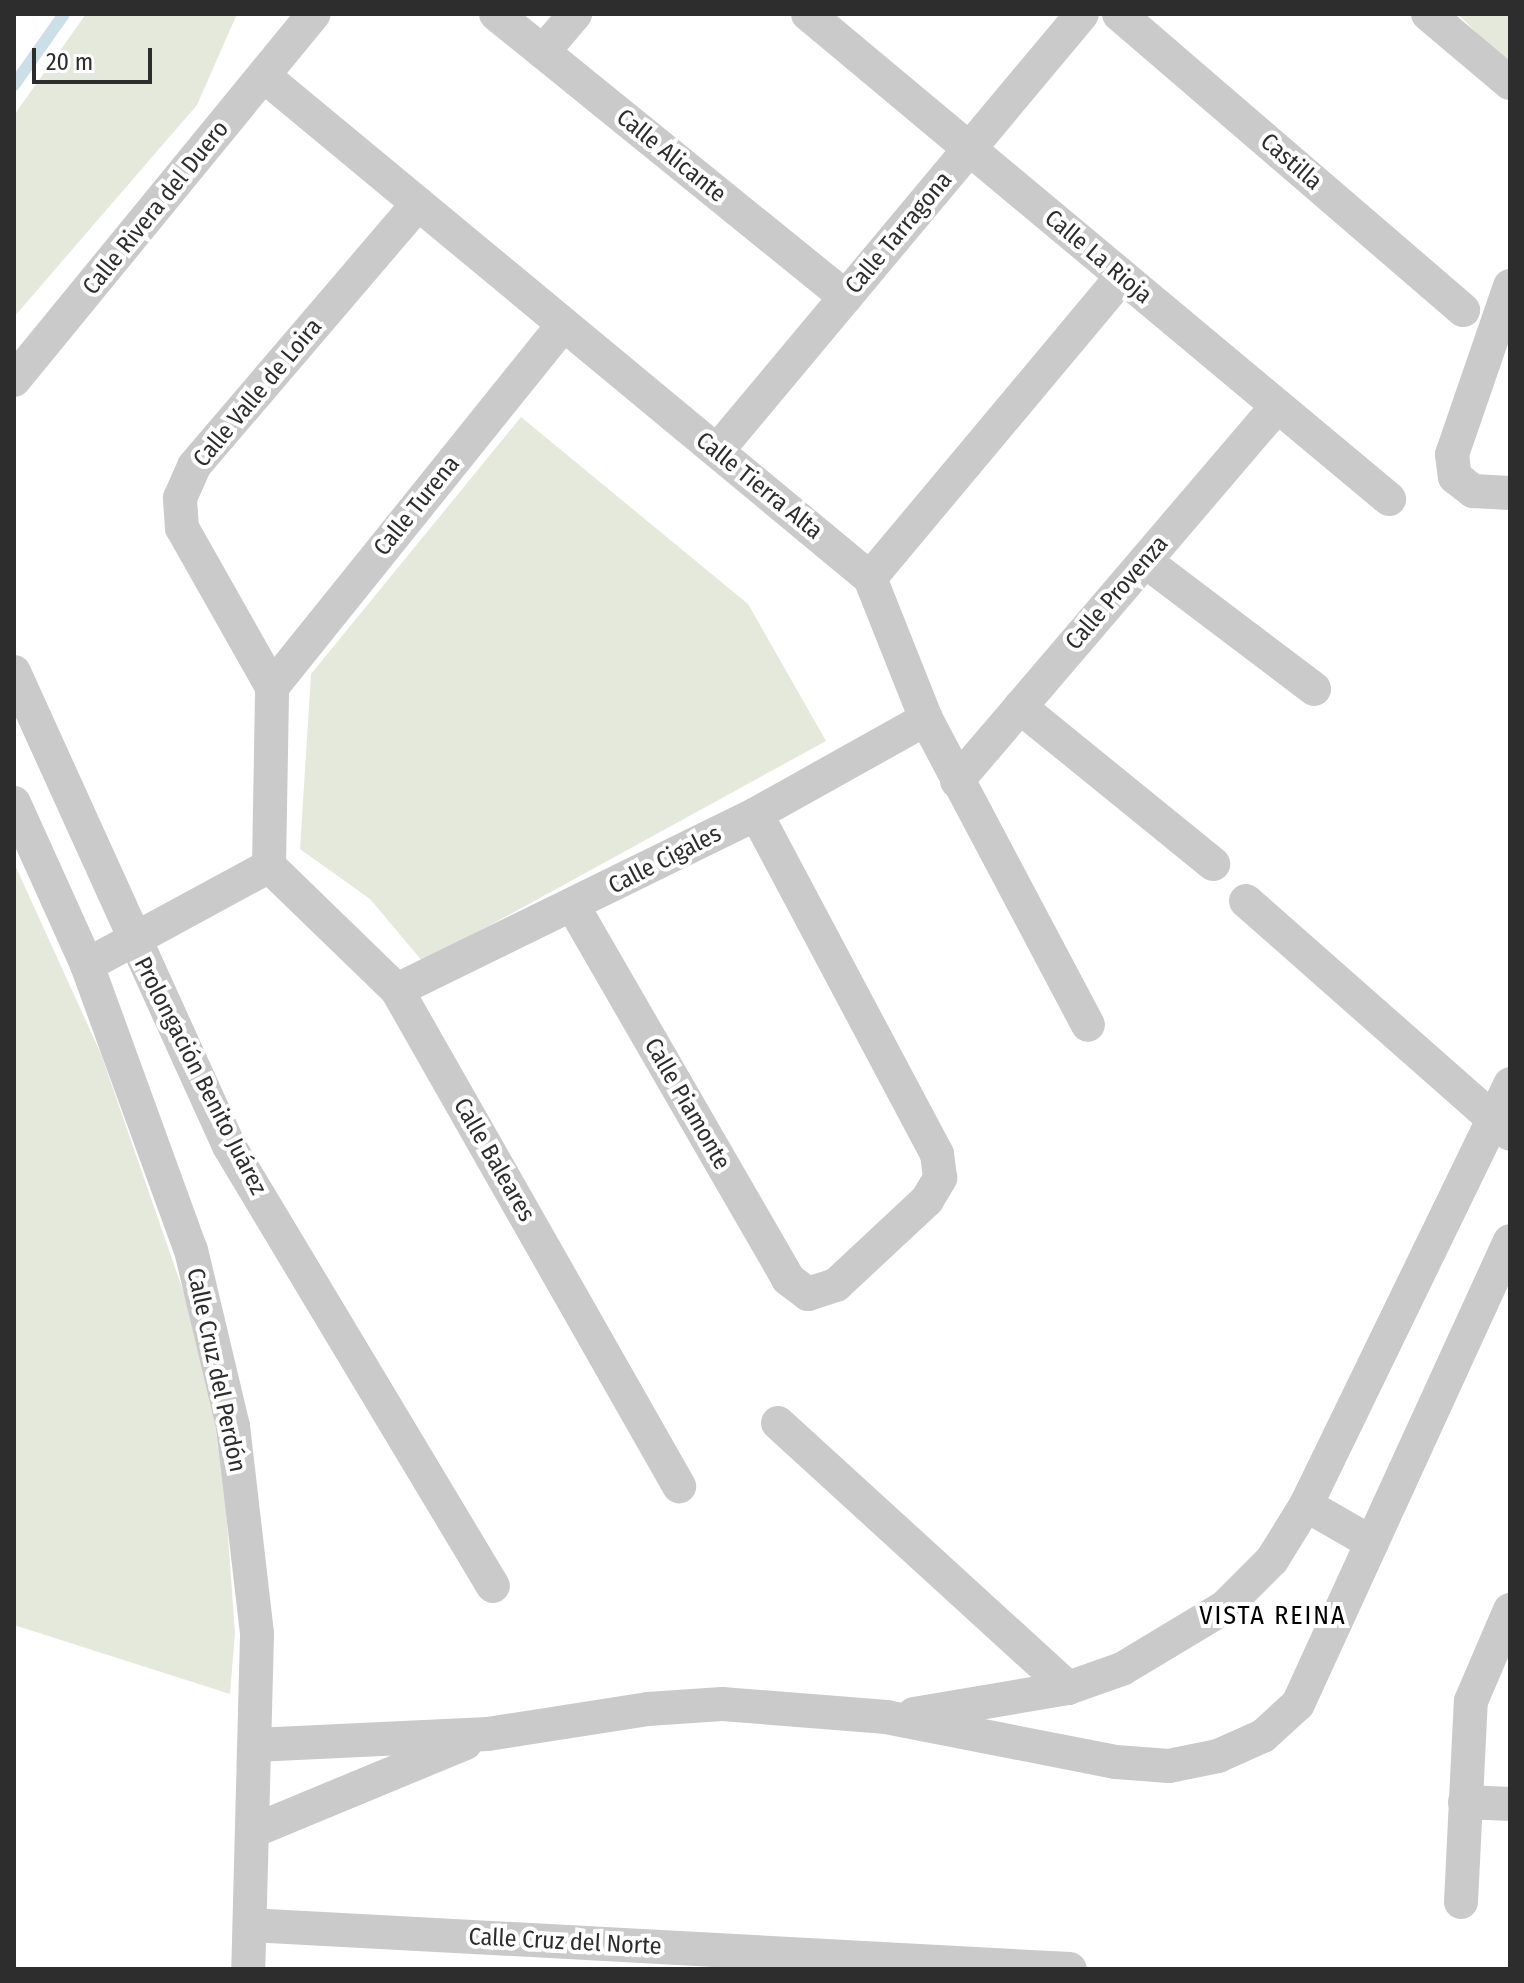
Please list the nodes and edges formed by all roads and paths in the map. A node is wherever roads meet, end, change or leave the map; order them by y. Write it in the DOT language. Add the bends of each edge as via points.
graph roads {
  1 [pos="496,14"];
  2 [pos="575,14"];
  3 [pos="808,14"];
  4 [pos="1082,14"];
  5 [pos="1119,14"];
  6 [pos="1428,14"];
  7 [pos="301,21"];
  8 [pos="543,52"];
  9 [pos="264,76"];
  10 [pos="1510,83"];
  11 [pos="969,149"];
  12 [pos="418,204"];
  13 [pos="1122,277"];
  14 [pos="1510,286"];
  15 [pos="846,297"];
  16 [pos="1463,310"];
  17 [pos="563,325"];
  18 [pos="14,380"];
  19 [pos="1277,406"];
  20 [pos="717,451"];
  21 [pos="1510,493"];
  22 [pos="1389,499"];
  23 [pos="1145,561"];
  24 [pos="870,578"];
  25 [pos="14,672"];
  26 [pos="272,687"];
  27 [pos="1314,689"];
  28 [pos="1020,707"];
  29 [pos="926,719"];
  30 [pos="957,781"];
  31 [pos="14,803"];
  32 [pos="756,814"];
  33 [pos="1213,864"];
  34 [pos="269,866"];
  35 [pos="1246,901"];
  36 [pos="573,906"];
  37 [pos="134,944"];
  38 [pos="87,965"];
  39 [pos="397,990"];
  40 [pos="1088,1025"];
  41 [pos="1510,1084"];
  42 [pos="1500,1128"];
  43 [pos="1510,1241"];
  44 [pos="778,1423"];
  45 [pos="679,1486"];
  46 [pos="1306,1505"];
  47 [pos="1372,1543"];
  48 [pos="493,1586"];
  49 [pos="1510,1610"];
  50 [pos="1068,1688"];
  51 [pos="886,1717"];
  52 [pos="488,1734"];
  53 [pos="255,1745"];
  54 [pos="1465,1802"];
  55 [pos="1510,1804"];
  56 [pos="253,1831"];
  57 [pos="1461,1902"];
  58 [pos="251,1925"];
  59 [pos="248,1969"];
  60 [pos="1070,1969"];
  1 -- 8 [label="street, Calle Alicante"];
  2 -- 8 [label="street"];
  3 -- 11 [label="street, Calle La Rioja"];
  4 -- 11 [label="street, Calle Tarragona"];
  5 -- 16 [label="street, Castilla"];
  6 -- 10 [label="street"];
  7 -- 9 [label="street, Calle Rivera del Duero"];
  8 -- 15 [label="street, Calle Alicante"];
  9 -- 12 [label="street, Calle Tierra Alta"];
  9 -- 18 [label="street, Calle Rivera del Duero"];
  11 -- 13 [label="street, Calle La Rioja"];
  11 -- 15 [label="street, Calle Tarragona"];
  12 -- 17 [label="street, Calle Tierra Alta"];
  12 -- 26 [label="street, Calle Valle de Loira" via="194,466 180,498 182,528"];
  13 -- 19 [label="street, Calle La Rioja"];
  13 -- 24 [label="street"];
  14 -- 21 [label="street" via="1452,454 1455,477 1473,491"];
  15 -- 20 [label="street, Calle Tarragona"];
  17 -- 20 [label="street, Calle Tierra Alta"];
  17 -- 26 [label="street, Calle Turena"];
  19 -- 22 [label="street, Calle La Rioja"];
  19 -- 23 [label="street, Calle Provenza"];
  20 -- 24 [label="street, Calle Tierra Alta"];
  23 -- 27 [label="street"];
  23 -- 28 [label="street, Calle Provenza"];
  24 -- 29 [label="street, Calle Tierra Alta"];
  25 -- 37 [label="street, Prolongación Benito Juárez"];
  26 -- 34 [label="street"];
  28 -- 30 [label="street, Calle Provenza"];
  28 -- 33 [label="street"];
  29 -- 30 [label="street, Calle Tierra Alta"];
  29 -- 32 [label="street, Calle Cigales"];
  30 -- 40 [label="street, Calle Tierra Alta"];
  31 -- 38 [label="street, Calle Cruz del Perdón"];
  32 -- 36 [label="street, Calle Cigales"];
  32 -- 36 [label="street, Calle Piamonte" via="937,1154 940,1178 927,1200 836,1285 808,1294 788,1279"];
  34 -- 37 [label="street"];
  34 -- 39 [label="street, Calle Baleares"];
  35 -- 42 [label="street"];
  36 -- 39 [label="street, Calle Cigales"];
  37 -- 38 [label="street"];
  37 -- 48 [label="street, Prolongación Benito Juárez" via="229,1146"];
  38 -- 53 [label="street, Calle Cruz del Perdón" via="191,1250 233,1426 257,1635"];
  39 -- 45 [label="street, Calle Baleares"];
  41 -- 42 [label="street"];
  42 -- 46 [label="street"];
  43 -- 47 [label="street"];
  44 -- 50 [label="street"];
  46 -- 47 [label="street"];
  46 -- 50 [label="street" via="1272,1560 1225,1607 1122,1669"];
  47 -- 51 [label="street" via="1298,1704 1263,1736 1218,1756 1169,1766 1116,1762"];
  49 -- 54 [label="street" via="1471,1701"];
  50 -- 51 [label="street"];
  51 -- 52 [label="street" via="722,1704 648,1709"];
  52 -- 53 [label="street"];
  52 -- 56 [label="street"];
  53 -- 56 [label="street, Calle Cruz del Perdón"];
  54 -- 55 [label="street"];
  54 -- 57 [label="street"];
  56 -- 58 [label="street, Calle Cruz del Perdón"];
  58 -- 59 [label="street, Calle Cruz del Perdón"];
  58 -- 60 [label="street, Calle Cruz del Norte"];
}
